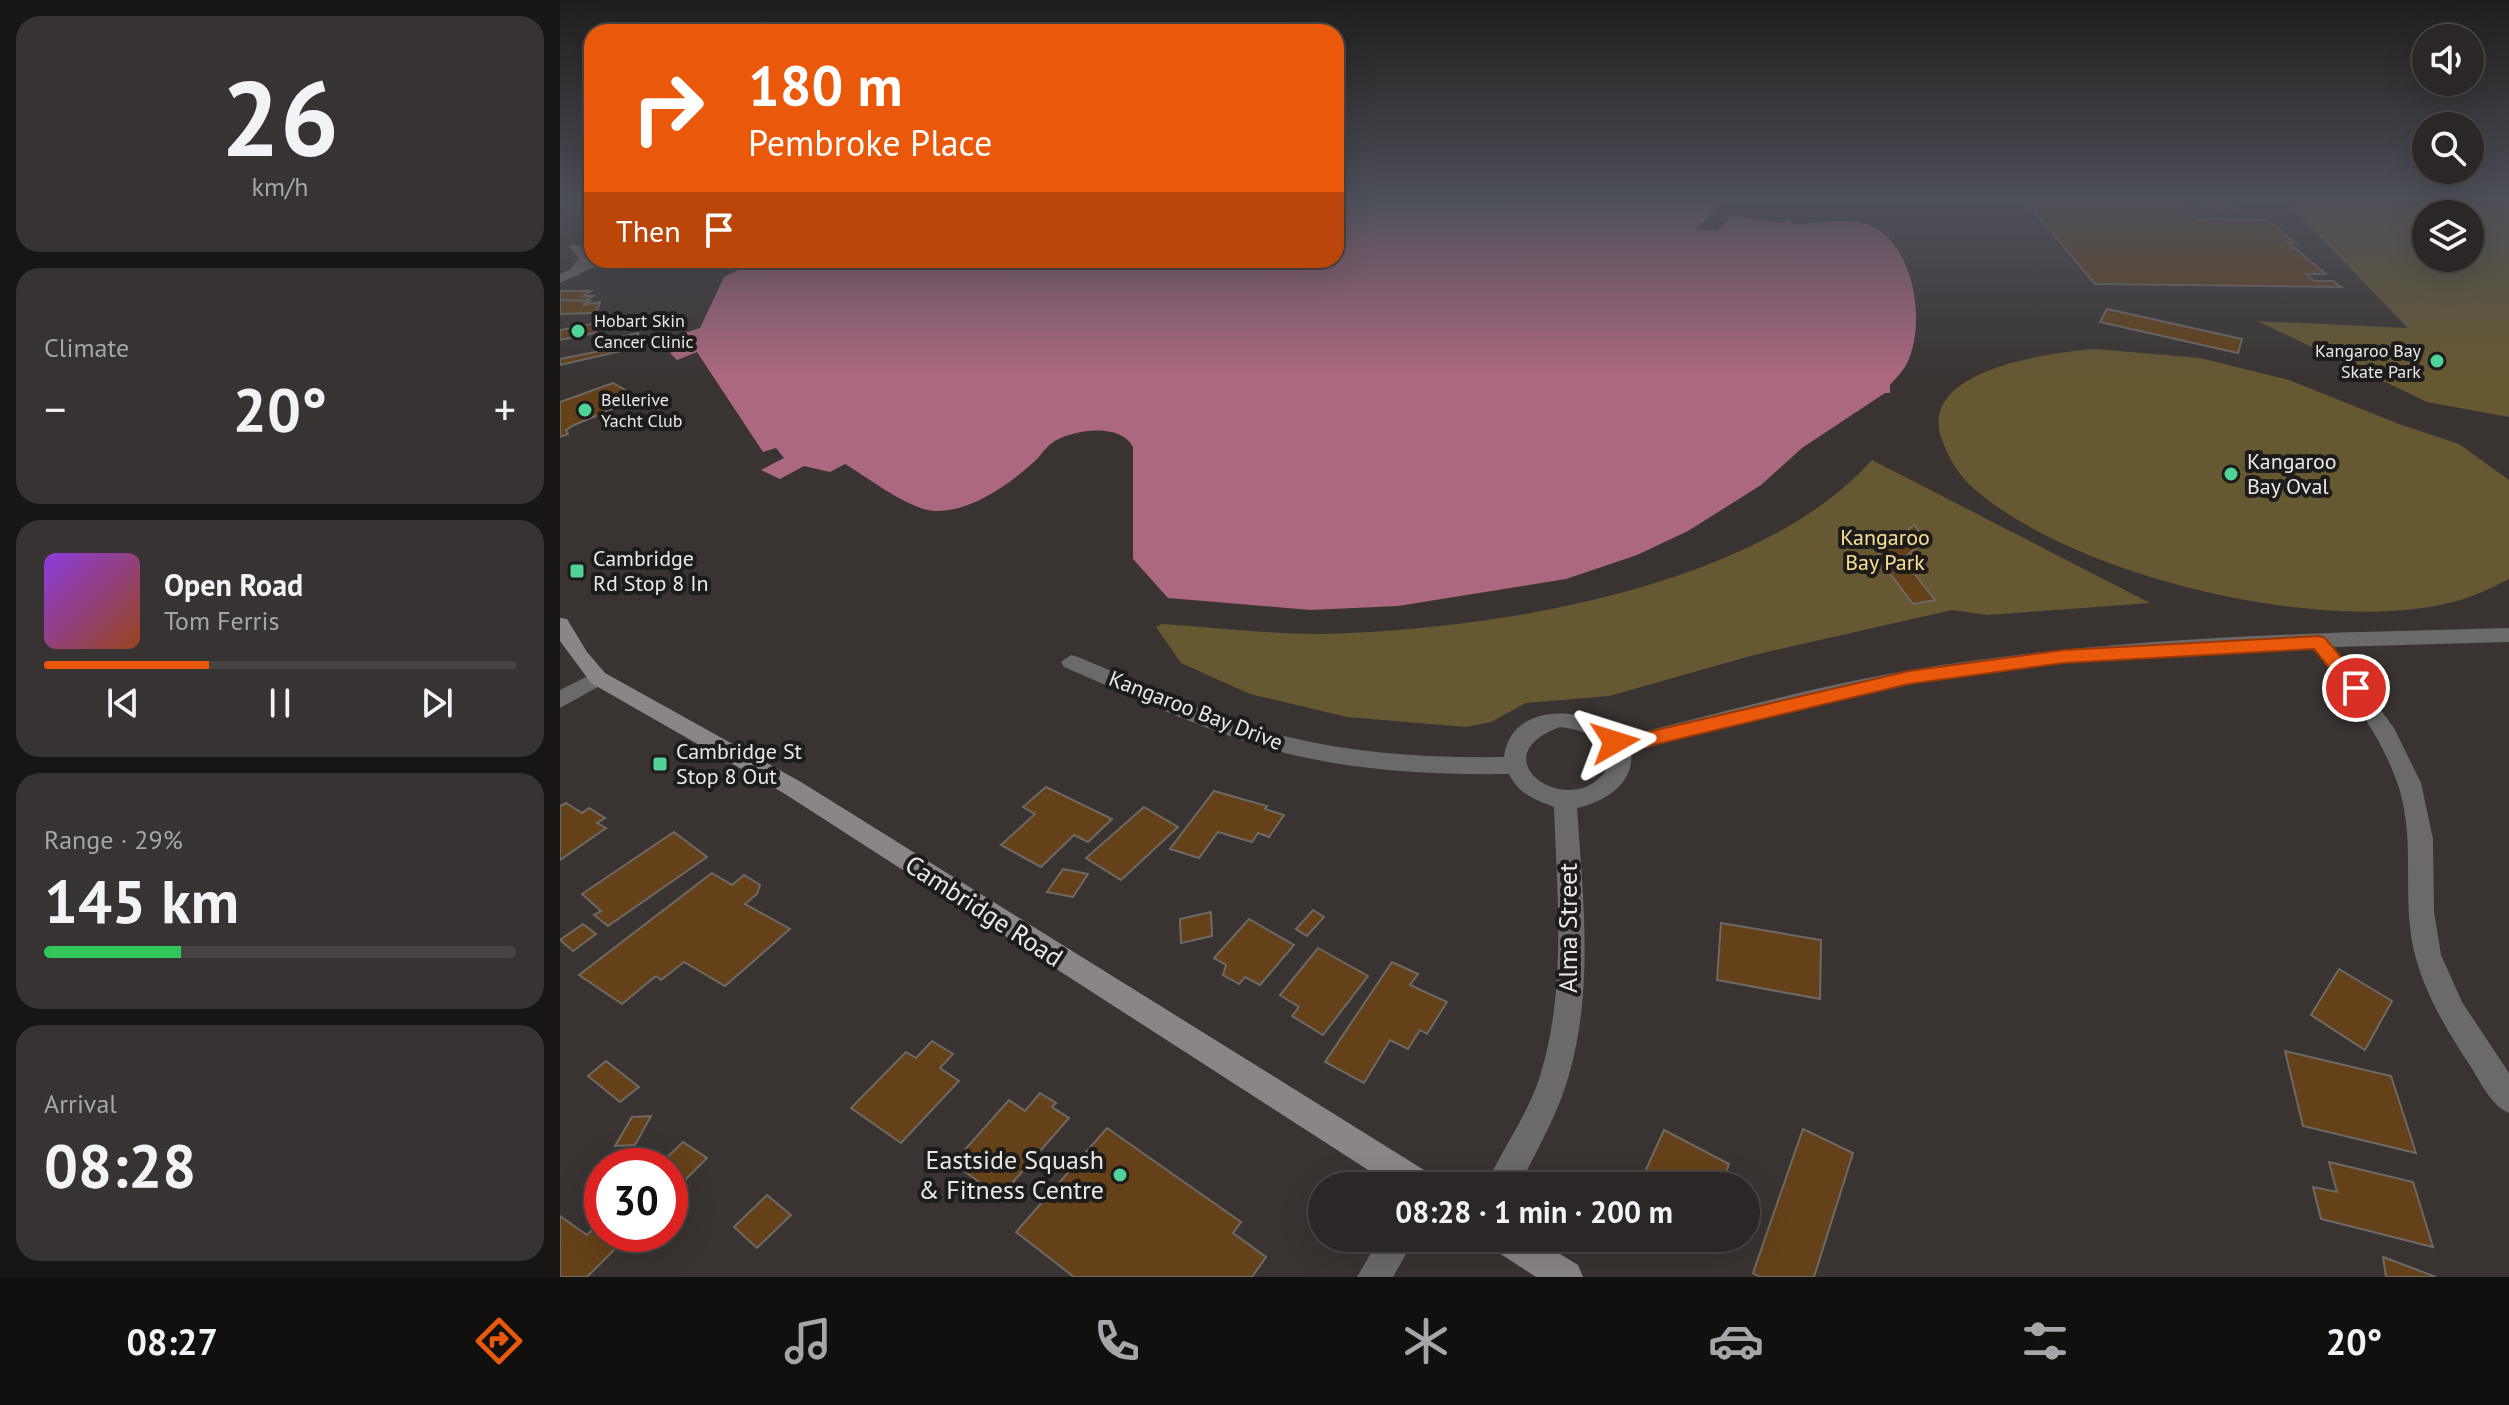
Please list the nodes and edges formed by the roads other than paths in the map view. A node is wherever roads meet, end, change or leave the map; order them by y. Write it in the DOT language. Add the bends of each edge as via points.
graph roads {
  1 [pos="584,259"];
  2 [pos="584,268"];
  3 [pos="574,272"];
  4 [pos="560,279"];
  5 [pos="560,624"];
  6 [pos="2509,635"];
  7 [pos="2319,642"];
  8 [pos="1071,662"];
  9 [pos="598,678"];
  10 [pos="560,700"];
  11 [pos="1616,747"];
  12 [pos="1514,765"];
  13 [pos="1565,799"];
  14 [pos="2509,1098"];
  15 [pos="1399,1172"];
  16 [pos="1509,1172"];
  17 [pos="1390,1252"];
  18 [pos="1526,1252"];
  19 [pos="1374,1277"];
  20 [pos="1566,1277"];
  1 -- 3 [label="street"];
  2 -- 3 [label="street"];
  3 -- 4 [label="street"];
  5 -- 9 [label="main road, Cambridge Road"];
  6 -- 7 [label="street"];
  7 -- 11 [label="street" via="2079,655 1950,671 1812,698"];
  7 -- 14 [label="street" via="2375,713 2398,753 2421,837 2428,957 2470,1040"];
  8 -- 12 [label="street, Kangaroo Bay Drive" via="1232,728 1318,752 1413,763"];
  9 -- 10 [label="street"];
  9 -- 15 [label="main road, Cambridge Road" via="793,788"];
  11 -- 12 [label="street" via="1605,731 1591,724 1559,719 1543,722 1519,739"];
  11 -- 13 [label="street" via="1619,768 1612,781 1600,791"];
  12 -- 13 [label="street" via="1531,789"];
  13 -- 16 [label="street, Alma Street" via="1572,962 1568,1010 1555,1076"];
  17 -- 19 [label="street"];
  18 -- 20 [label="main road"];
}
